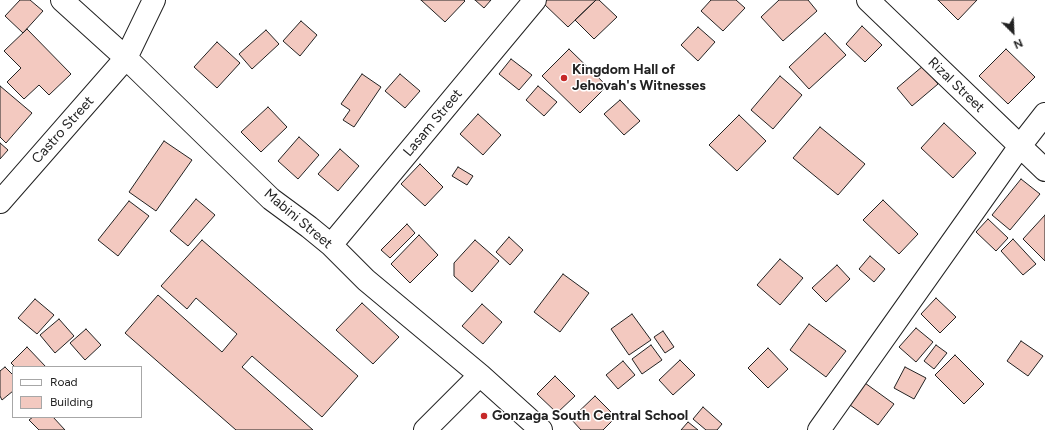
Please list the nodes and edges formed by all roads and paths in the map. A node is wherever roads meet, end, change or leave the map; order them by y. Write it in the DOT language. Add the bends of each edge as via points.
graph roads {
  1 [pos="62,0"];
  2 [pos="154,0"];
  3 [pos="535,0"];
  4 [pos="868,0"];
  5 [pos="126,58"];
  6 [pos="1045,114"];
  7 [pos="1020,146"];
  8 [pos="1045,170"];
  9 [pos="0,202"];
  10 [pos="331,245"];
  11 [pos="480,375"];
  12 [pos="425,430"];
  13 [pos="541,430"];
  14 [pos="819,430"];
  1 -- 5 [label="street, Mabini Street"];
  2 -- 5 [label="street, Castro Street"];
  3 -- 10 [label="street, Lasam Street"];
  4 -- 7 [label="street, Rizal Street"];
  5 -- 9 [label="street, Castro Street"];
  5 -- 10 [label="street, Mabini Street" via="271,199"];
  6 -- 7 [label="street"];
  7 -- 8 [label="street, Rizal Street"];
  7 -- 14 [label="street"];
  10 -- 11 [label="street, Mabini Street" via="366,280"];
  11 -- 12 [label="street"];
  11 -- 13 [label="street, Mabini Street"];
}
